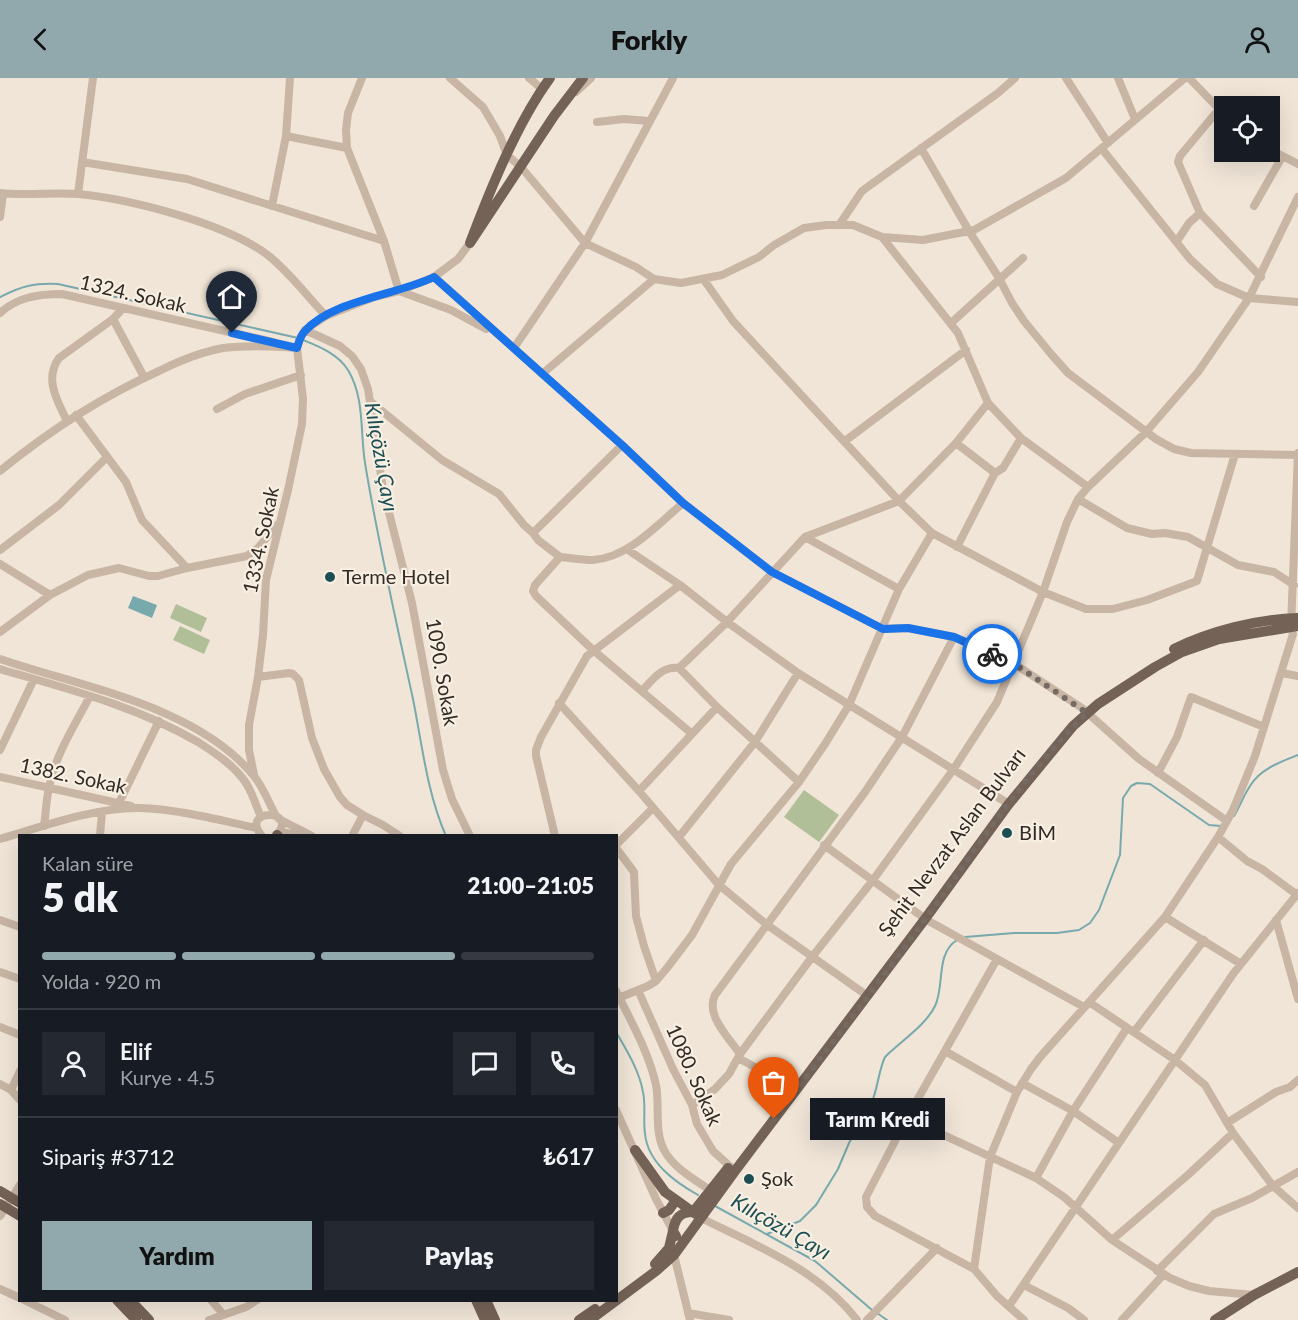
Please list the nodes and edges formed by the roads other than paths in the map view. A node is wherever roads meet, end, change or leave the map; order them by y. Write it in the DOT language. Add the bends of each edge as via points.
graph roads {
  1 [pos="93,78"];
  2 [pos="290,78"];
  3 [pos="362,78"];
  4 [pos="450,78"];
  5 [pos="529,78"];
  6 [pos="550,78"];
  7 [pos="583,78"];
  8 [pos="591,78"];
  9 [pos="673,78"];
  10 [pos="1015,78"];
  11 [pos="1066,78"];
  12 [pos="1118,78"];
  13 [pos="1187,78"];
  14 [pos="542,89"];
  15 [pos="1214,104"];
  16 [pos="561,107"];
  17 [pos="1135,119"];
  18 [pos="1214,120"];
  19 [pos="650,121"];
  20 [pos="597,122"];
  21 [pos="286,136"];
  22 [pos="1105,146"];
  23 [pos="347,148"];
  24 [pos="921,148"];
  25 [pos="507,155"];
  26 [pos="1282,157"];
  27 [pos="82,162"];
  28 [pos="1298,164"];
  29 [pos="521,167"];
  30 [pos="2,194"];
  31 [pos="78,194"];
  32 [pos="1298,197"];
  33 [pos="272,206"];
  34 [pos="1254,206"];
  35 [pos="1200,213"];
  36 [pos="0,217"];
  37 [pos="839,225"];
  38 [pos="969,231"];
  39 [pos="882,237"];
  40 [pos="384,241"];
  41 [pos="1177,241"];
  42 [pos="470,243"];
  43 [pos="585,243"];
  44 [pos="1023,258"];
  45 [pos="434,277"];
  46 [pos="1261,277"];
  47 [pos="999,278"];
  48 [pos="654,279"];
  49 [pos="704,280"];
  50 [pos="399,291"];
  51 [pos="1250,298"];
  52 [pos="1298,302"];
  53 [pos="123,308"];
  54 [pos="0,314"];
  55 [pos="326,316"];
  56 [pos="113,319"];
  57 [pos="951,323"];
  58 [pos="305,330"];
  59 [pos="499,336"];
  60 [pos="297,348"];
  61 [pos="514,348"];
  62 [pos="966,350"];
  63 [pos="542,374"];
  64 [pos="301,375"];
  65 [pos="144,377"];
  66 [pos="371,402"];
  67 [pos="988,402"];
  68 [pos="217,409"];
  69 [pos="76,415"];
  70 [pos="67,421"];
  71 [pos="1146,432"];
  72 [pos="1021,438"];
  73 [pos="845,441"];
  74 [pos="956,443"];
  75 [pos="622,445"];
  76 [pos="1235,454"];
  77 [pos="1298,454"];
  78 [pos="107,457"];
  79 [pos="0,471"];
  80 [pos="995,473"];
  81 [pos="1088,487"];
  82 [pos="1078,499"];
  83 [pos="899,501"];
  84 [pos="683,503"];
  85 [pos="280,521"];
  86 [pos="533,533"];
  87 [pos="932,533"];
  88 [pos="805,537"];
  89 [pos="957,546"];
  90 [pos="1207,548"];
  91 [pos="0,550"];
  92 [pos="628,550"];
  93 [pos="560,557"];
  94 [pos="0,564"];
  95 [pos="187,568"];
  96 [pos="772,572"];
  97 [pos="680,585"];
  98 [pos="1294,585"];
  99 [pos="899,589"];
  100 [pos="1043,592"];
  101 [pos="50,595"];
  102 [pos="727,622"];
  103 [pos="1295,625"];
  104 [pos="883,629"];
  105 [pos="0,632"];
  106 [pos="954,637"];
  107 [pos="593,650"];
  108 [pos="0,659"];
  109 [pos="1013,663"];
  110 [pos="0,669"];
  111 [pos="679,669"];
  112 [pos="1282,673"];
  113 [pos="798,674"];
  114 [pos="258,676"];
  115 [pos="1298,676"];
  116 [pos="34,679"];
  117 [pos="642,691"];
  118 [pos="90,696"];
  119 [pos="559,703"];
  120 [pos="849,705"];
  121 [pos="717,707"];
  122 [pos="1084,710"];
  123 [pos="159,721"];
  124 [pos="1264,727"];
  125 [pos="691,733"];
  126 [pos="902,737"];
  127 [pos="755,742"];
  128 [pos="0,750"];
  129 [pos="953,770"];
  130 [pos="1158,773"];
  131 [pos="254,775"];
  132 [pos="0,777"];
  133 [pos="799,782"];
  134 [pos="49,788"];
  135 [pos="639,790"];
  136 [pos="1004,801"];
  137 [pos="119,803"];
  138 [pos="139,808"];
  139 [pos="653,808"];
  140 [pos="102,812"];
  141 [pos="363,815"];
  142 [pos="261,817"];
  143 [pos="278,817"];
  144 [pos="1227,821"];
  145 [pos="44,826"];
  146 [pos="259,832"];
  147 [pos="21,834"];
  148 [pos="100,834"];
  149 [pos="278,834"];
  150 [pos="308,834"];
  151 [pos="353,834"];
  152 [pos="397,834"];
  153 [pos="469,834"];
  154 [pos="555,834"];
  155 [pos="18,835"];
  156 [pos="679,837"];
  157 [pos="1218,837"];
  158 [pos="0,839"];
  159 [pos="618,844"];
  160 [pos="824,844"];
  161 [pos="618,849"];
  162 [pos="873,880"];
  163 [pos="718,884"];
  164 [pos="1297,894"];
  165 [pos="923,917"];
  166 [pos="1165,917"];
  167 [pos="1276,920"];
  168 [pos="0,921"];
  169 [pos="766,924"];
  170 [pos="18,926"];
  171 [pos="1204,940"];
  172 [pos="812,957"];
  173 [pos="997,959"];
  174 [pos="1241,964"];
  175 [pos="1294,970"];
  176 [pos="0,972"];
  177 [pos="18,978"];
  178 [pos="656,981"];
  179 [pos="639,990"];
  180 [pos="862,992"];
  181 [pos="618,996"];
  182 [pos="1298,999"];
  183 [pos="1087,1004"];
  184 [pos="0,1027"];
  185 [pos="1131,1030"];
  186 [pos="18,1034"];
  187 [pos="945,1051"];
  188 [pos="739,1056"];
  189 [pos="1175,1060"];
  190 [pos="18,1075"];
  191 [pos="1298,1080"];
  192 [pos="1022,1083"];
  193 [pos="0,1084"];
  194 [pos="791,1086"];
  195 [pos="11,1090"];
  196 [pos="1017,1092"];
  197 [pos="18,1098"];
  198 [pos="692,1104"];
  199 [pos="1073,1111"];
  200 [pos="618,1114"];
  201 [pos="907,1118"];
  202 [pos="1227,1123"];
  203 [pos="1233,1133"];
  204 [pos="1119,1143"];
  205 [pos="635,1150"];
  206 [pos="990,1156"];
  207 [pos="732,1169"];
  208 [pos="1298,1172"];
  209 [pos="1036,1178"];
  210 [pos="1273,1186"];
  211 [pos="18,1188"];
  212 [pos="0,1191"];
  213 [pos="714,1193"];
  214 [pos="660,1195"];
  215 [pos="676,1200"];
  216 [pos="7,1206"];
  217 [pos="1075,1208"];
  218 [pos="1298,1208"];
  219 [pos="699,1212"];
  220 [pos="663,1213"];
  221 [pos="673,1231"];
  222 [pos="1112,1240"];
  223 [pos="682,1242"];
  224 [pos="937,1248"];
  225 [pos="675,1255"];
  226 [pos="974,1269"];
  227 [pos="1161,1272"];
  228 [pos="1298,1272"];
  229 [pos="1024,1285"];
  230 [pos="0,1289"];
  231 [pos="618,1292"];
  232 [pos="1254,1295"];
  233 [pos="18,1297"];
  234 [pos="618,1299"];
  235 [pos="28,1302"];
  236 [pos="119,1302"];
  237 [pos="132,1302"];
  238 [pos="213,1302"];
  239 [pos="254,1302"];
  240 [pos="477,1302"];
  241 [pos="487,1302"];
  242 [pos="604,1302"];
  243 [pos="614,1302"];
  244 [pos="1009,1306"];
  245 [pos="224,1314"];
  246 [pos="689,1317"];
  247 [pos="65,1320"];
  248 [pos="136,1320"];
  249 [pos="149,1320"];
  250 [pos="209,1320"];
  251 [pos="485,1320"];
  252 [pos="495,1320"];
  253 [pos="579,1320"];
  254 [pos="590,1320"];
  255 [pos="729,1320"];
  256 [pos="857,1320"];
  257 [pos="867,1320"];
  258 [pos="1024,1320"];
  259 [pos="1084,1320"];
  260 [pos="1122,1320"];
  261 [pos="1215,1320"];
  1 -- 27 [label="street"];
  2 -- 21 [label="street"];
  3 -- 23 [label="street" via="348,113"];
  4 -- 25 [label="street" via="483,107"];
  5 -- 14 [label="street"];
  6 -- 14 [label="main road"];
  7 -- 16 [label="main road"];
  8 -- 16 [label="street"];
  9 -- 19 [label="street"];
  10 -- 24 [label="street"];
  11 -- 22 [label="street"];
  12 -- 17 [label="street"];
  13 -- 15 [label="street"];
  13 -- 17 [label="street"];
  14 -- 25 [label="main road"];
  16 -- 29 [label="main road"];
  17 -- 22 [label="street"];
  18 -- 35 [label="street" via="1178,162"];
  19 -- 20 [label="street"];
  19 -- 43 [label="street"];
  21 -- 23 [label="street"];
  21 -- 33 [label="street"];
  22 -- 38 [label="street" via="1065,178"];
  22 -- 41 [label="street"];
  23 -- 40 [label="street"];
  24 -- 37 [label="street" via="862,191"];
  24 -- 38 [label="street"];
  25 -- 29 [label="street"];
  25 -- 42 [label="main road"];
  26 -- 28 [label="street"];
  26 -- 34 [label="street"];
  27 -- 31 [label="street"];
  27 -- 33 [label="street" via="187,179"];
  29 -- 42 [label="main road"];
  29 -- 43 [label="street"];
  30 -- 31 [label="street"];
  30 -- 36 [label="street"];
  31 -- 55 [label="street" via="153,208 235,235 284,269"];
  32 -- 46 [label="street"];
  33 -- 40 [label="street"];
  35 -- 41 [label="street"];
  35 -- 46 [label="street"];
  37 -- 39 [label="street" via="853,225"];
  37 -- 49 [label="street" via="804,228 741,267"];
  38 -- 39 [label="street" via="923,240"];
  38 -- 47 [label="street"];
  39 -- 57 [label="street"];
  40 -- 50 [label="street"];
  41 -- 51 [label="street" via="1217,284"];
  42 -- 45 [label="street" via="458,259"];
  43 -- 48 [label="street"];
  43 -- 61 [label="street"];
  44 -- 47 [label="street"];
  45 -- 50 [label="street"];
  45 -- 59 [label="street"];
  46 -- 51 [label="street"];
  47 -- 57 [label="street"];
  47 -- 71 [label="street" via="1024,321 1068,373"];
  48 -- 49 [label="street" via="681,284"];
  48 -- 63 [label="street"];
  49 -- 73 [label="street" via="733,321"];
  50 -- 55 [label="street"];
  50 -- 59 [label="street" via="451,310"];
  51 -- 52 [label="street"];
  51 -- 71 [label="street" via="1198,372"];
  53 -- 54 [label="street, 1324. Sokak" via="48,294 20,300"];
  53 -- 56 [label="street"];
  53 -- 60 [label="street, 1324. Sokak"];
  55 -- 58 [label="street"];
  56 -- 65 [label="street"];
  56 -- 70 [label="street" via="58,357 54,364 51,381"];
  57 -- 62 [label="street"];
  58 -- 60 [label="street"];
  58 -- 66 [label="street, 1090. Sokak" via="352,356 361,369"];
  59 -- 61 [label="street"];
  60 -- 64 [label="street, 1334. Sokak"];
  60 -- 65 [label="street" via="222,348 181,360"];
  61 -- 63 [label="street"];
  62 -- 67 [label="street"];
  62 -- 73 [label="street"];
  63 -- 75 [label="street"];
  64 -- 68 [label="street" via="245,394"];
  64 -- 85 [label="street, 1334. Sokak" via="302,424"];
  65 -- 69 [label="street"];
  66 -- 86 [label="street" via="442,460 499,494"];
  66 -- 153 [label="street, 1090. Sokak" via="383,489 412,603 443,770"];
  67 -- 72 [label="street"];
  67 -- 74 [label="street"];
  69 -- 70 [label="street"];
  69 -- 78 [label="street"];
  70 -- 79 [label="street"];
  71 -- 76 [label="street" via="1182,452"];
  71 -- 81 [label="street"];
  72 -- 80 [label="street" via="1003,468"];
  72 -- 81 [label="street"];
  73 -- 83 [label="street"];
  74 -- 80 [label="street"];
  74 -- 83 [label="street"];
  75 -- 84 [label="street"];
  75 -- 86 [label="street"];
  76 -- 77 [label="street"];
  76 -- 90 [label="street"];
  77 -- 98 [label="street"];
  78 -- 91 [label="street" via="59,505"];
  78 -- 95 [label="street" via="126,483 142,520"];
  80 -- 89 [label="street"];
  81 -- 82 [label="street"];
  82 -- 90 [label="street" via="1127,528 1177,534"];
  82 -- 100 [label="street"];
  83 -- 87 [label="street"];
  83 -- 88 [label="street"];
  84 -- 92 [label="street"];
  84 -- 96 [label="street"];
  85 -- 95 [label="street" via="252,554"];
  85 -- 114 [label="street, 1334. Sokak" via="266,580"];
  86 -- 93 [label="street"];
  87 -- 89 [label="street"];
  87 -- 99 [label="street"];
  88 -- 96 [label="street"];
  88 -- 99 [label="street"];
  89 -- 100 [label="street"];
  90 -- 98 [label="street" via="1238,565 1274,572"];
  90 -- 100 [label="street" via="1197,581 1147,600 1113,609 1086,609"];
  92 -- 93 [label="street" via="593,560"];
  92 -- 97 [label="street"];
  93 -- 107 [label="street" via="534,591"];
  94 -- 101 [label="street"];
  95 -- 101 [label="street" via="158,576 118,568 104,570"];
  96 -- 102 [label="street"];
  96 -- 104 [label="street"];
  97 -- 102 [label="street"];
  97 -- 107 [label="street"];
  98 -- 103 [label="street"];
  99 -- 104 [label="street"];
  100 -- 109 [label="street"];
  101 -- 105 [label="street"];
  102 -- 111 [label="street"];
  102 -- 113 [label="street"];
  103 -- 112 [label="street"];
  103 -- 122 [label="main road, Şehit Nevzat Aslan Bulvarı" via="1200,645"];
  104 -- 106 [label="street" via="908,628"];
  104 -- 120 [label="street"];
  106 -- 109 [label="street"];
  106 -- 126 [label="street"];
  107 -- 117 [label="street"];
  107 -- 119 [label="street"];
  108 -- 131 [label="street" via="156,709 211,739"];
  109 -- 122 [label="street"];
  109 -- 129 [label="street" via="997,702"];
  110 -- 116 [label="street"];
  111 -- 117 [label="street" via="663,670"];
  111 -- 121 [label="street"];
  112 -- 115 [label="street"];
  112 -- 124 [label="street"];
  113 -- 120 [label="street"];
  113 -- 127 [label="street"];
  114 -- 131 [label="street, 1334. Sokak" via="249,725"];
  114 -- 141 [label="street" via="297,676 324,769 340,797"];
  116 -- 118 [label="street"];
  116 -- 128 [label="street"];
  117 -- 125 [label="street"];
  118 -- 123 [label="street"];
  118 -- 134 [label="street" via="60,755"];
  119 -- 135 [label="street"];
  119 -- 154 [label="street" via="536,750"];
  120 -- 126 [label="street"];
  120 -- 133 [label="street"];
  121 -- 125 [label="street"];
  121 -- 127 [label="street"];
  122 -- 130 [label="street"];
  122 -- 136 [label="main road, Şehit Nevzat Aslan Bulvarı" via="1054,737"];
  122 -- 165 [label="main road, Şehit Nevzat Aslan Bulvarı"];
  123 -- 137 [label="street"];
  123 -- 142 [label="street" via="232,767 246,782"];
  124 -- 130 [label="street" via="1191,698 1178,737"];
  124 -- 144 [label="street"];
  125 -- 135 [label="street"];
  126 -- 129 [label="street"];
  126 -- 160 [label="street"];
  127 -- 133 [label="street"];
  127 -- 156 [label="street"];
  129 -- 136 [label="street"];
  129 -- 162 [label="street"];
  130 -- 144 [label="street"];
  131 -- 143 [label="street"];
  132 -- 134 [label="street, 1382. Sokak"];
  133 -- 163 [label="street"];
  134 -- 137 [label="street, 1382. Sokak"];
  134 -- 145 [label="street"];
  135 -- 139 [label="street"];
  136 -- 165 [label="main road, Şehit Nevzat Aslan Bulvarı"];
  137 -- 138 [label="street, 1382. Sokak"];
  138 -- 140 [label="street"];
  138 -- 146 [label="street" via="197,816"];
  139 -- 156 [label="street"];
  139 -- 159 [label="street"];
  140 -- 145 [label="street"];
  140 -- 148 [label="street"];
  141 -- 151 [label="street"];
  141 -- 152 [label="street"];
  142 -- 143 [label="street"];
  142 -- 146 [label="street"];
  143 -- 149 [label="street"];
  143 -- 150 [label="street"];
  144 -- 157 [label="street"];
  145 -- 147 [label="street"];
  155 -- 158 [label="street"];
  156 -- 163 [label="street"];
  157 -- 164 [label="street"];
  157 -- 166 [label="street"];
  160 -- 162 [label="street"];
  160 -- 169 [label="street"];
  161 -- 178 [label="street" via="634,872 636,916"];
  162 -- 165 [label="street"];
  162 -- 172 [label="street"];
  163 -- 169 [label="street"];
  163 -- 178 [label="street" via="692,935"];
  164 -- 167 [label="street"];
  165 -- 173 [label="street"];
  165 -- 180 [label="main road, Şehit Nevzat Aslan Bulvarı"];
  165 -- 207 [label="main road, Şehit Nevzat Aslan Bulvarı"];
  166 -- 171 [label="street"];
  166 -- 183 [label="street"];
  167 -- 174 [label="street"];
  167 -- 175 [label="street"];
  168 -- 170 [label="street"];
  169 -- 172 [label="street"];
  169 -- 188 [label="street" via="712,1001 712,1011"];
  171 -- 174 [label="street"];
  171 -- 185 [label="street"];
  172 -- 180 [label="street"];
  172 -- 188 [label="street"];
  173 -- 183 [label="street"];
  173 -- 187 [label="street"];
  174 -- 189 [label="street"];
  175 -- 182 [label="street"];
  176 -- 177 [label="street"];
  178 -- 179 [label="street"];
  179 -- 181 [label="street"];
  179 -- 198 [label="street, 1080. Sokak"];
  180 -- 194 [label="main road, Şehit Nevzat Aslan Bulvarı"];
  181 -- 213 [label="street" via="653,1075 665,1152"];
  183 -- 185 [label="street"];
  183 -- 192 [label="street"];
  184 -- 186 [label="street"];
  185 -- 189 [label="street"];
  185 -- 199 [label="street"];
  187 -- 196 [label="street"];
  187 -- 201 [label="street"];
  188 -- 194 [label="street"];
  188 -- 198 [label="street" via="721,1084"];
  189 -- 202 [label="street" via="1205,1085"];
  189 -- 204 [label="street"];
  190 -- 195 [label="street"];
  191 -- 202 [label="street"];
  192 -- 196 [label="street"];
  192 -- 199 [label="street"];
  193 -- 195 [label="street"];
  194 -- 207 [label="main road, Şehit Nevzat Aslan Bulvarı"];
  195 -- 197 [label="street"];
  196 -- 206 [label="street"];
  198 -- 207 [label="street, 1080. Sokak" via="704,1138"];
  199 -- 204 [label="street"];
  199 -- 209 [label="street"];
  200 -- 205 [label="street"];
  201 -- 206 [label="street"];
  201 -- 224 [label="street" via="867,1197 867,1207 875,1216"];
  202 -- 203 [label="street"];
  203 -- 210 [label="street"];
  203 -- 222 [label="street"];
  204 -- 217 [label="street"];
  205 -- 214 [label="main road"];
  206 -- 209 [label="street"];
  206 -- 226 [label="street"];
  207 -- 213 [label="main road, Şehit Nevzat Aslan Bulvarı"];
  208 -- 210 [label="street"];
  209 -- 217 [label="street"];
  210 -- 218 [label="street"];
  210 -- 227 [label="street" via="1214,1214"];
  211 -- 216 [label="street"];
  212 -- 216 [label="main road"];
  213 -- 219 [label="main road, Şehit Nevzat Aslan Bulvarı"];
  214 -- 215 [label="main road"];
  214 -- 220 [label="street"];
  215 -- 219 [label="main road"];
  215 -- 220 [label="main road"];
  217 -- 222 [label="street"];
  217 -- 229 [label="street"];
  219 -- 221 [label="main road" via="680,1215"];
  219 -- 223 [label="main road"];
  219 -- 256 [label="street" via="804,1272"];
  220 -- 221 [label="street"];
  221 -- 223 [label="main road"];
  221 -- 231 [label="main road" via="659,1261"];
  222 -- 227 [label="street"];
  223 -- 225 [label="main road"];
  224 -- 226 [label="street"];
  224 -- 257 [label="street"];
  225 -- 234 [label="main road"];
  225 -- 246 [label="street"];
  226 -- 244 [label="street"];
  227 -- 232 [label="street" via="1209,1292"];
  227 -- 260 [label="street"];
  228 -- 232 [label="main road"];
  229 -- 244 [label="street"];
  229 -- 259 [label="street"];
  230 -- 233 [label="street"];
  232 -- 261 [label="main road"];
  235 -- 247 [label="street"];
  236 -- 248 [label="main road"];
  237 -- 249 [label="main road"];
  238 -- 245 [label="street"];
  239 -- 245 [label="street"];
  240 -- 251 [label="main road"];
  241 -- 252 [label="main road"];
  242 -- 253 [label="main road"];
  243 -- 254 [label="main road"];
  244 -- 258 [label="street"];
  245 -- 250 [label="street"];
  246 -- 255 [label="street"];
}
